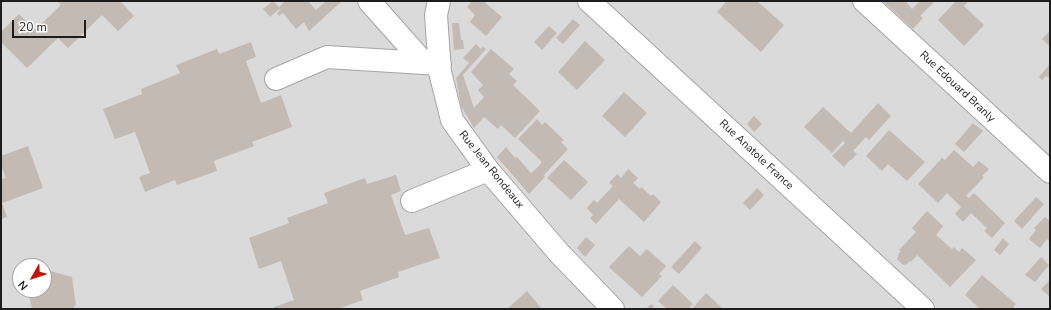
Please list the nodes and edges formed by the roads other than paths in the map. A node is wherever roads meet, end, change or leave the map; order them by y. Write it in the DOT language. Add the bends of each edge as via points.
graph roads {
  1 [pos="369,1"];
  2 [pos="439,1"];
  3 [pos="589,1"];
  4 [pos="864,1"];
  5 [pos="432,63"];
  6 [pos="276,79"];
  7 [pos="488,170"];
  8 [pos="1050,172"];
  9 [pos="412,202"];
  10 [pos="613,309"];
  11 [pos="923,309"];
  1 -- 5 [label="street"];
  2 -- 5 [label="street, Rue Jean Rondeaux"];
  3 -- 11 [label="street, Rue Anatole France"];
  4 -- 8 [label="street, Rue Edouard Branly"];
  5 -- 6 [label="street" via="327,57"];
  5 -- 7 [label="street, Rue Jean Rondeaux" via="440,72 452,120"];
  7 -- 9 [label="street"];
  7 -- 10 [label="street, Rue Jean Rondeaux" via="559,253"];
}
